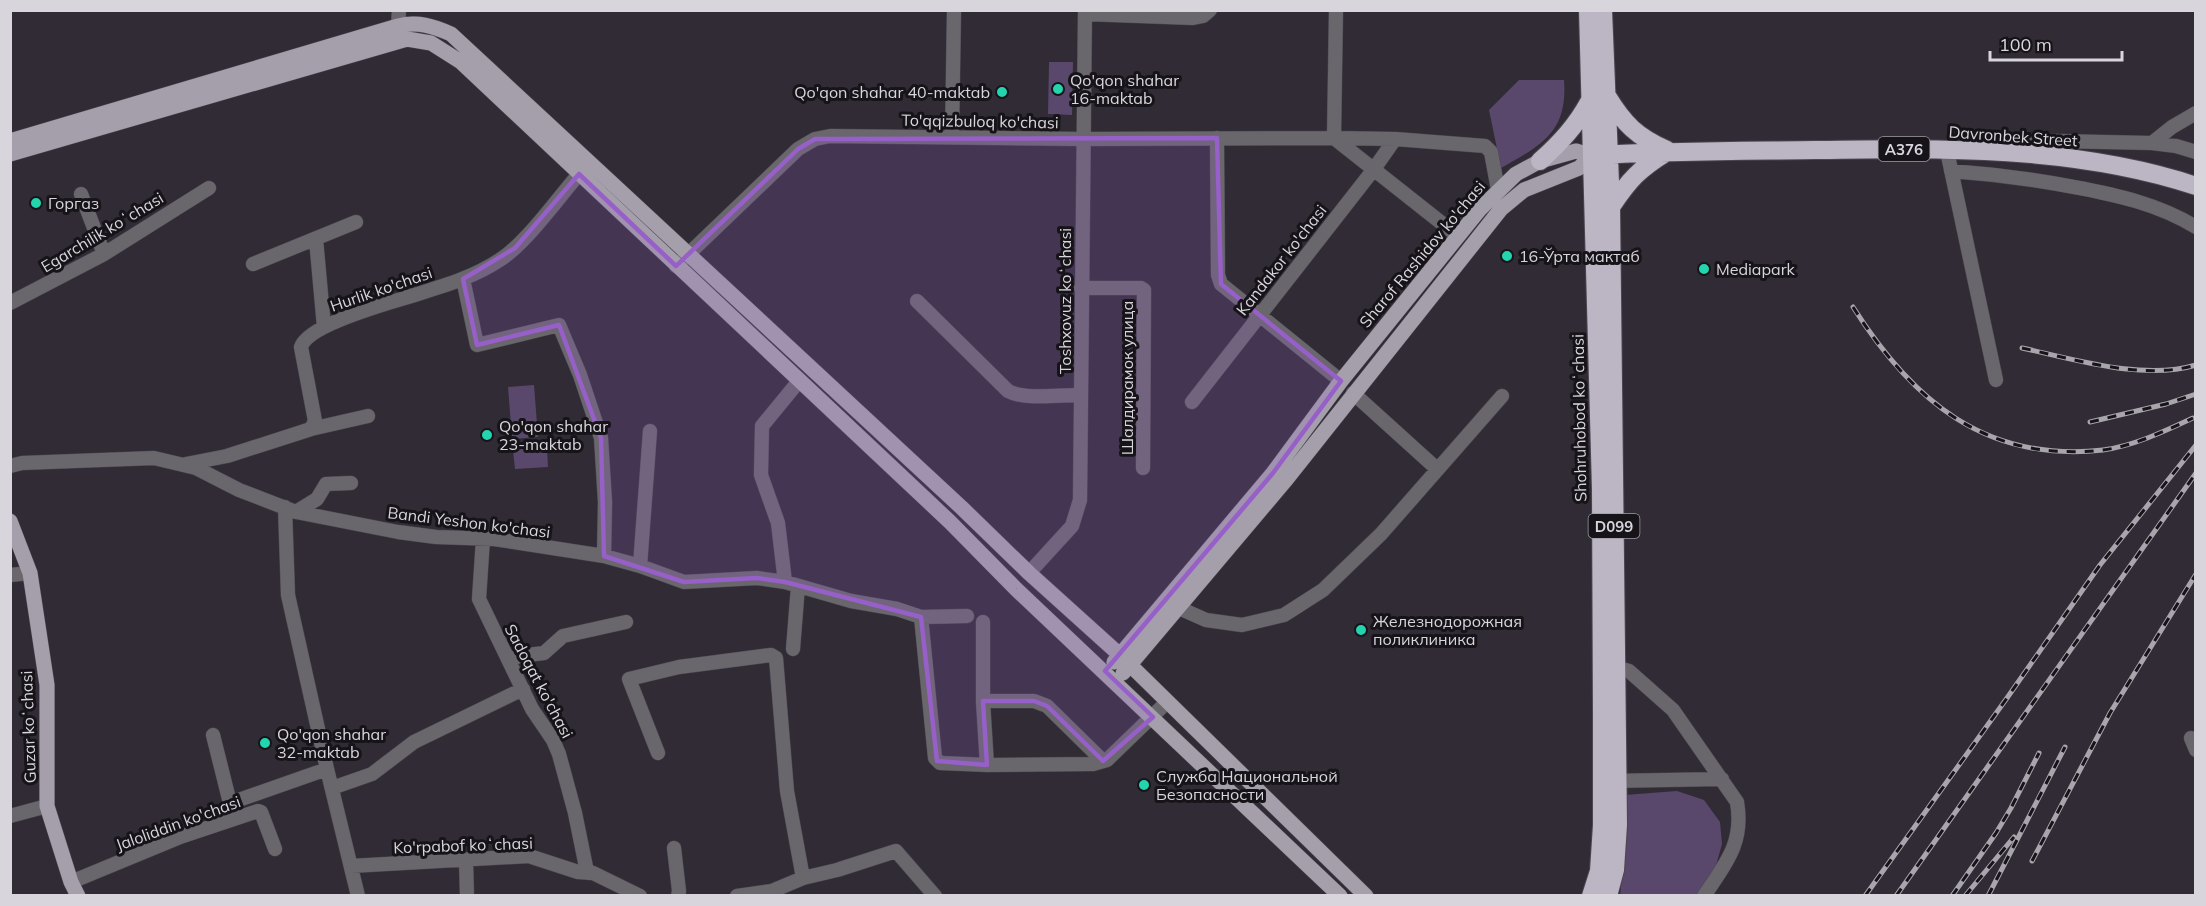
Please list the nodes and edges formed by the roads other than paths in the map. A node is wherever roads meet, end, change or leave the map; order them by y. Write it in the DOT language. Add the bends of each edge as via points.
graph roads {
  1 [pos="954,10"];
  2 [pos="1210,10"];
  3 [pos="1336,10"];
  4 [pos="1588,10"];
  5 [pos="1603,10"];
  6 [pos="1085,12"];
  7 [pos="398,18"];
  8 [pos="1598,97"];
  9 [pos="2196,113"];
  10 [pos="952,137"];
  11 [pos="1217,138"];
  12 [pos="1334,138"];
  13 [pos="1082,139"];
  14 [pos="1395,139"];
  15 [pos="10,141"];
  16 [pos="2152,143"];
  17 [pos="1669,151"];
  18 [pos="1947,151"];
  19 [pos="1973,152"];
  20 [pos="2196,152"];
  21 [pos="10,154"];
  22 [pos="1600,155"];
  23 [pos="1540,161"];
  24 [pos="1374,170"];
  25 [pos="1951,171"];
  26 [pos="579,174"];
  27 [pos="2196,186"];
  28 [pos="209,188"];
  29 [pos="1498,190"];
  30 [pos="81,194"];
  31 [pos="1611,207"];
  32 [pos="356,222"];
  33 [pos="2196,227"];
  34 [pos="1458,236"];
  35 [pos="316,239"];
  36 [pos="104,254"];
  37 [pos="682,260"];
  38 [pos="253,264"];
  39 [pos="463,279"];
  40 [pos="1081,288"];
  41 [pos="917,301"];
  42 [pos="10,303"];
  43 [pos="1258,315"];
  44 [pos="1391,319"];
  45 [pos="324,327"];
  46 [pos="1404,330"];
  47 [pos="1996,380"];
  48 [pos="799,381"];
  49 [pos="1341,381"];
  50 [pos="1353,393"];
  51 [pos="1080,395"];
  52 [pos="1502,396"];
  53 [pos="1192,402"];
  54 [pos="368,416"];
  55 [pos="310,429"];
  56 [pos="650,431"];
  57 [pos="186,464"];
  58 [pos="10,466"];
  59 [pos="1143,468"];
  60 [pos="1437,469"];
  61 [pos="351,483"];
  62 [pos="290,509"];
  63 [pos="10,521"];
  64 [pos="483,539"];
  65 [pos="604,556"];
  66 [pos="640,566"];
  67 [pos="30,573"];
  68 [pos="1029,573"];
  69 [pos="10,575"];
  70 [pos="792,584"];
  71 [pos="1179,608"];
  72 [pos="966,616"];
  73 [pos="921,617"];
  74 [pos="626,622"];
  75 [pos="982,622"];
  76 [pos="794,650"];
  77 [pos="509,660"];
  78 [pos="1126,661"];
  79 [pos="1615,667"];
  80 [pos="1110,676"];
  81 [pos="523,690"];
  82 [pos="984,701"];
  83 [pos="1167,702"];
  84 [pos="1153,717"];
  85 [pos="213,735"];
  86 [pos="658,753"];
  87 [pos="1103,761"];
  88 [pos="987,765"];
  89 [pos="327,769"];
  90 [pos="1722,779"];
  91 [pos="1610,781"];
  92 [pos="332,788"];
  93 [pos="47,806"];
  94 [pos="10,816"];
  95 [pos="674,848"];
  96 [pos="275,849"];
  97 [pos="466,860"];
  98 [pos="351,866"];
  99 [pos="589,873"];
  100 [pos="803,878"];
  101 [pos="70,882"];
  102 [pos="78,896"];
  103 [pos="358,896"];
  104 [pos="467,896"];
  105 [pos="640,896"];
  106 [pos="678,896"];
  107 [pos="737,896"];
  108 [pos="935,896"];
  109 [pos="1340,896"];
  110 [pos="1366,896"];
  111 [pos="1591,896"];
  112 [pos="1608,896"];
  113 [pos="1704,896"];
  1 -- 10 [label="street"];
  2 -- 6 [label="street" via="1193,18"];
  3 -- 12 [label="street"];
  4 -- 8 [label="highway, Shohruhobod koʻchasi / D099"];
  5 -- 8 [label="highway, Shohruhobod koʻchasi / D099"];
  6 -- 13 [label="street, Toshxovuz koʻchasi"];
  7 -- 15 [label="main road"];
  7 -- 37 [label="main road" via="407,24 426,24 451,34 590,162"];
  8 -- 17 [label="highway" via="1646,141"];
  8 -- 22 [label="highway, Shohruhobod koʻchasi / D099"];
  8 -- 23 [label="highway" via="1567,136"];
  9 -- 16 [label="street"];
  10 -- 13 [label="street, To'qqizbuloq ko'chasi"];
  10 -- 37 [label="street, To'qqizbuloq ko'chasi" via="815,139 798,149"];
  11 -- 12 [label="street, To'qqizbuloq ko'chasi"];
  11 -- 13 [label="street, To'qqizbuloq ko'chasi"];
  11 -- 43 [label="street" via="1219,280"];
  12 -- 14 [label="street, To'qqizbuloq ko'chasi"];
  12 -- 24 [label="street"];
  13 -- 40 [label="street, Toshxovuz koʻchasi"];
  14 -- 24 [label="street, Kandakor ko'chasi"];
  14 -- 29 [label="street, To'qqizbuloq ko'chasi" via="1485,146 1491,152"];
  16 -- 19 [label="street" via="2006,140"];
  16 -- 20 [label="street"];
  17 -- 18 [label="highway, Davronbek Street / A376"];
  17 -- 22 [label="highway, Davronbek Street / A376"];
  17 -- 31 [label="highway" via="1643,167"];
  18 -- 19 [label="highway, Davronbek Street / A376"];
  18 -- 25 [label="street"];
  19 -- 27 [label="highway, Davronbek Street / A376" via="2114,165"];
  21 -- 26 [label="main road" via="407,39 431,43 461,62"];
  22 -- 23 [label="main road, Sharof Rashidov ko'chasi" via="1576,151"];
  22 -- 31 [label="highway, Shohruhobod koʻchasi / D099"];
  22 -- 46 [label="main road, Sharof Rashidov ko'chasi" via="1579,168 1524,190 1501,209"];
  22 -- 91 [label="highway, Shohruhobod koʻchasi / D099" via="1601,490"];
  23 -- 29 [label="main road, Sharof Rashidov ko'chasi"];
  24 -- 34 [label="street"];
  24 -- 43 [label="street, Kandakor ko'chasi"];
  25 -- 33 [label="street" via="2014,176 2110,194 2150,204"];
  25 -- 47 [label="street"];
  26 -- 37 [label="main road"];
  26 -- 39 [label="street, Hurlik ko'chasi" via="515,248"];
  28 -- 36 [label="street, Egarchilik koʻchasi"];
  29 -- 34 [label="main road, Sharof Rashidov ko'chasi"];
  30 -- 36 [label="street"];
  31 -- 79 [label="highway, Shohruhobod koʻchasi / D099"];
  32 -- 35 [label="street"];
  34 -- 44 [label="main road, Sharof Rashidov ko'chasi"];
  35 -- 38 [label="street"];
  35 -- 45 [label="street"];
  36 -- 42 [label="street, Egarchilik koʻchasi"];
  37 -- 48 [label="main road"];
  37 -- 68 [label="main road" via="962,508"];
  39 -- 45 [label="street, Hurlik ko'chasi"];
  39 -- 65 [label="street" via="477,345 560,325 601,438"];
  40 -- 51 [label="street, Toshxovuz koʻchasi"];
  40 -- 59 [label="street, Шалдирамок улица" via="1143,288"];
  41 -- 51 [label="street" via="1013,394"];
  43 -- 49 [label="street"];
  43 -- 53 [label="street, Kandakor ko'chasi"];
  44 -- 46 [label="main road"];
  44 -- 49 [label="main road, Sharof Rashidov ko'chasi"];
  45 -- 55 [label="street, Hurlik ko'chasi" via="301,347 315,421"];
  46 -- 50 [label="main road, Sharof Rashidov ko'chasi"];
  48 -- 70 [label="street" via="762,426 761,475 778,523"];
  48 -- 80 [label="main road"];
  49 -- 78 [label="main road, Sharof Rashidov ko'chasi"];
  50 -- 60 [label="street"];
  50 -- 71 [label="main road, Sharof Rashidov ko'chasi"];
  51 -- 68 [label="street, Toshxovuz koʻchasi" via="1080,500 1072,526"];
  52 -- 60 [label="street"];
  54 -- 55 [label="street"];
  55 -- 57 [label="street" via="227,456"];
  56 -- 66 [label="street"];
  57 -- 58 [label="street, Bandi Yeshon ko'chasi" via="154,458"];
  57 -- 62 [label="street, Bandi Yeshon ko'chasi"];
  60 -- 71 [label="street" via="1381,534 1323,590 1284,615 1242,625 1206,620"];
  61 -- 62 [label="street" via="326,484 317,499"];
  62 -- 64 [label="street, Bandi Yeshon ko'chasi" via="398,532"];
  62 -- 89 [label="street" via="288,595"];
  63 -- 67 [label="main road, Guzar koʻchasi"];
  64 -- 65 [label="street, Bandi Yeshon ko'chasi"];
  64 -- 77 [label="street, Sadoqat ko'chasi" via="479,599"];
  65 -- 66 [label="street, Bandi Yeshon ko'chasi"];
  66 -- 70 [label="street, Bandi Yeshon ko'chasi" via="684,582 757,578"];
  67 -- 69 [label="street"];
  67 -- 93 [label="main road, Guzar koʻchasi" via="47,685"];
  68 -- 78 [label="main road"];
  70 -- 73 [label="street, Bandi Yeshon ko'chasi"];
  70 -- 76 [label="street"];
  71 -- 78 [label="main road, Sharof Rashidov ko'chasi"];
  72 -- 73 [label="street, Bandi Yeshon ko'chasi"];
  73 -- 88 [label="street" via="935,758 940,763"];
  74 -- 77 [label="street" via="563,636 544,654"];
  75 -- 82 [label="street"];
  77 -- 81 [label="street, Sadoqat ko'chasi"];
  78 -- 80 [label="main road, Sharof Rashidov ko'chasi"];
  78 -- 83 [label="main road"];
  79 -- 90 [label="street" via="1629,671 1673,710"];
  79 -- 91 [label="highway, Shohruhobod koʻchasi / D099"];
  80 -- 84 [label="main road"];
  81 -- 92 [label="street" via="414,742 372,774"];
  81 -- 99 [label="street, Sadoqat ko'chasi" via="559,754"];
  82 -- 87 [label="street" via="1034,701 1047,706"];
  82 -- 88 [label="street"];
  83 -- 84 [label="street"];
  83 -- 110 [label="main road"];
  84 -- 87 [label="street"];
  84 -- 109 [label="main road"];
  85 -- 89 [label="street, Jaloliddin ko'chasi" via="230,803"];
  86 -- 100 [label="street" via="629,679 700,664 771,655 776,658 788,791"];
  87 -- 88 [label="street"];
  89 -- 92 [label="street"];
  90 -- 91 [label="street"];
  90 -- 113 [label="street" via="1737,802 1738,834 1734,849"];
  91 -- 111 [label="highway, Shohruhobod koʻchasi / D099" via="1599,871"];
  91 -- 112 [label="highway, Shohruhobod koʻchasi / D099" via="1618,825 1616,870"];
  92 -- 98 [label="street"];
  93 -- 94 [label="street"];
  93 -- 101 [label="main road, Guzar koʻchasi"];
  95 -- 106 [label="street"];
  96 -- 101 [label="street, Jaloliddin ko'chasi" via="258,811 180,837"];
  97 -- 98 [label="street, Ko'rpabof koʻchasi"];
  97 -- 99 [label="street, Ko'rpabof koʻchasi" via="529,856"];
  97 -- 104 [label="street"];
  98 -- 103 [label="street"];
  99 -- 105 [label="street, Ko'rpabof koʻchasi"];
  100 -- 107 [label="street" via="772,891"];
  100 -- 108 [label="street" via="896,850"];
  101 -- 102 [label="main road, Guzar koʻchasi"];
}
